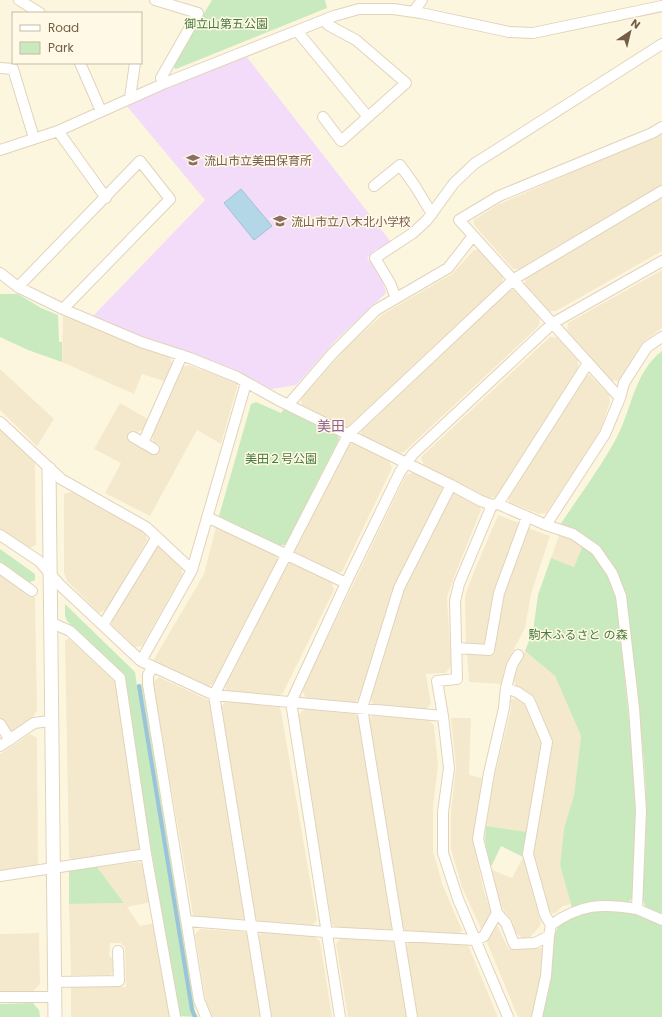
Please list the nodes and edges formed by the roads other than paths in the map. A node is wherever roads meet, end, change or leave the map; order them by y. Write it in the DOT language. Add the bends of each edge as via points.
graph roads {
  1 [pos="19,0"];
  2 [pos="155,0"];
  3 [pos="422,0"];
  4 [pos="372,4"];
  5 [pos="662,6"];
  6 [pos="38,12"];
  7 [pos="414,12"];
  8 [pos="325,20"];
  9 [pos="297,32"];
  10 [pos="662,44"];
  11 [pos="80,64"];
  12 [pos="135,64"];
  13 [pos="0,68"];
  14 [pos="165,83"];
  15 [pos="130,98"];
  16 [pos="101,111"];
  17 [pos="323,117"];
  18 [pos="368,117"];
  19 [pos="662,127"];
  20 [pos="58,131"];
  21 [pos="34,138"];
  22 [pos="0,150"];
  23 [pos="374,186"];
  24 [pos="662,191"];
  25 [pos="106,198"];
  26 [pos="432,214"];
  27 [pos="473,236"];
  28 [pos="662,261"];
  29 [pos="0,273"];
  30 [pos="514,279"];
  31 [pos="18,287"];
  32 [pos="396,298"];
  33 [pos="63,309"];
  34 [pos="553,323"];
  35 [pos="662,337"];
  36 [pos="182,355"];
  37 [pos="588,363"];
  38 [pos="246,383"];
  39 [pos="620,398"];
  40 [pos="288,405"];
  41 [pos="0,422"];
  42 [pos="348,435"];
  43 [pos="133,437"];
  44 [pos="144,443"];
  45 [pos="154,449"];
  46 [pos="406,463"];
  47 [pos="49,469"];
  48 [pos="451,485"];
  49 [pos="495,505"];
  50 [pos="207,517"];
  51 [pos="527,517"];
  52 [pos="546,525"];
  53 [pos="0,535"];
  54 [pos="156,536"];
  55 [pos="286,554"];
  56 [pos="0,568"];
  57 [pos="192,570"];
  58 [pos="49,573"];
  59 [pos="346,583"];
  60 [pos="32,591"];
  61 [pos="50,622"];
  62 [pos="103,625"];
  63 [pos="457,648"];
  64 [pos="518,655"];
  65 [pos="142,661"];
  66 [pos="153,667"];
  67 [pos="506,688"];
  68 [pos="214,695"];
  69 [pos="290,702"];
  70 [pos="362,708"];
  71 [pos="443,716"];
  72 [pos="50,721"];
  73 [pos="0,724"];
  74 [pos="10,740"];
  75 [pos="0,746"];
  76 [pos="146,854"];
  77 [pos="52,869"];
  78 [pos="0,876"];
  79 [pos="637,909"];
  80 [pos="497,913"];
  81 [pos="662,920"];
  82 [pos="187,921"];
  83 [pos="551,925"];
  84 [pos="252,926"];
  85 [pos="325,932"];
  86 [pos="400,935"];
  87 [pos="548,936"];
  88 [pos="476,940"];
  89 [pos="118,951"];
  90 [pos="54,982"];
  91 [pos="0,997"];
  92 [pos="54,997"];
  93 [pos="55,1017"];
  94 [pos="176,1017"];
  95 [pos="206,1017"];
  96 [pos="266,1017"];
  97 [pos="340,1017"];
  98 [pos="412,1017"];
  99 [pos="508,1017"];
  100 [pos="538,1017"];
  1 -- 6 [label="street"];
  2 -- 14 [label="street" via="198,13 161,78"];
  3 -- 7 [label="street"];
  4 -- 7 [label="street"];
  4 -- 8 [label="street"];
  5 -- 7 [label="street" via="533,33 509,32"];
  8 -- 9 [label="street"];
  8 -- 18 [label="street" via="328,25 356,40 406,83"];
  9 -- 14 [label="street"];
  9 -- 18 [label="street"];
  10 -- 26 [label="street" via="474,164 454,183"];
  11 -- 16 [label="street"];
  12 -- 15 [label="street"];
  13 -- 21 [label="street" via="13,69"];
  14 -- 15 [label="street"];
  15 -- 16 [label="street"];
  16 -- 20 [label="street"];
  17 -- 18 [label="street" via="341,141"];
  19 -- 27 [label="street" via="499,196 459,220"];
  20 -- 21 [label="street"];
  20 -- 25 [label="street"];
  21 -- 22 [label="street"];
  23 -- 26 [label="street" via="400,165"];
  24 -- 30 [label="street"];
  25 -- 31 [label="street"];
  25 -- 33 [label="street" via="140,161 170,199"];
  26 -- 32 [label="street" via="413,233 375,258"];
  27 -- 30 [label="street"];
  27 -- 32 [label="street" via="448,268"];
  28 -- 34 [label="street"];
  29 -- 31 [label="street"];
  30 -- 34 [label="street"];
  30 -- 42 [label="street"];
  31 -- 33 [label="street"];
  32 -- 40 [label="street" via="376,310 332,354"];
  33 -- 36 [label="street" via="141,342"];
  34 -- 37 [label="street"];
  34 -- 46 [label="street"];
  35 -- 39 [label="street" via="647,347 624,383"];
  36 -- 38 [label="street"];
  36 -- 44 [label="street"];
  37 -- 39 [label="street"];
  37 -- 49 [label="street"];
  38 -- 40 [label="street"];
  38 -- 50 [label="street"];
  39 -- 52 [label="street" via="605,434"];
  40 -- 42 [label="street"];
  41 -- 47 [label="street"];
  42 -- 46 [label="street"];
  42 -- 55 [label="street"];
  43 -- 44 [label="street"];
  44 -- 45 [label="street"];
  46 -- 48 [label="street"];
  46 -- 59 [label="street"];
  47 -- 54 [label="street" via="75,488 146,527"];
  47 -- 58 [label="street"];
  48 -- 49 [label="street"];
  48 -- 70 [label="street" via="399,588"];
  49 -- 51 [label="street"];
  49 -- 63 [label="street" via="459,584 454,601"];
  50 -- 55 [label="street"];
  50 -- 57 [label="street"];
  51 -- 52 [label="street"];
  51 -- 63 [label="street" via="499,593 489,650"];
  52 -- 79 [label="street" via="572,534 596,550 612,573 621,596 634,708 641,810"];
  53 -- 58 [label="street" via="39,561"];
  54 -- 57 [label="street"];
  54 -- 62 [label="street"];
  55 -- 59 [label="street"];
  55 -- 68 [label="street"];
  56 -- 60 [label="street"];
  57 -- 65 [label="street"];
  58 -- 61 [label="street"];
  58 -- 62 [label="street"];
  59 -- 69 [label="street"];
  61 -- 72 [label="street"];
  61 -- 76 [label="street" via="70,630 120,678"];
  62 -- 65 [label="street"];
  63 -- 71 [label="street" via="457,679 437,681"];
  64 -- 67 [label="street" via="512,665"];
  65 -- 66 [label="street"];
  66 -- 68 [label="street"];
  66 -- 82 [label="street" via="148,675 148,684"];
  67 -- 80 [label="street" via="478,839"];
  67 -- 83 [label="street" via="530,700 547,742 528,854 544,915"];
  68 -- 69 [label="street"];
  68 -- 84 [label="street"];
  69 -- 70 [label="street"];
  69 -- 85 [label="street"];
  70 -- 71 [label="street"];
  70 -- 86 [label="street"];
  71 -- 88 [label="street" via="449,768 442,812 443,853 458,899"];
  72 -- 74 [label="street" via="34,723"];
  72 -- 77 [label="street"];
  73 -- 74 [label="street"];
  74 -- 75 [label="street"];
  76 -- 77 [label="street"];
  76 -- 94 [label="street"];
  77 -- 78 [label="street"];
  77 -- 90 [label="street"];
  79 -- 81 [label="street"];
  79 -- 83 [label="street" via="590,906 565,915"];
  80 -- 87 [label="street" via="506,923 514,944 535,943"];
  80 -- 88 [label="street" via="484,936"];
  82 -- 84 [label="street"];
  82 -- 95 [label="street" via="199,1000"];
  83 -- 87 [label="street"];
  84 -- 85 [label="street"];
  84 -- 96 [label="street"];
  85 -- 86 [label="street"];
  85 -- 97 [label="street"];
  86 -- 88 [label="street"];
  86 -- 98 [label="street"];
  87 -- 100 [label="street" via="546,976"];
  88 -- 99 [label="street"];
  89 -- 90 [label="street" via="119,981"];
  90 -- 92 [label="street"];
  91 -- 92 [label="street"];
  92 -- 93 [label="street"];
}
